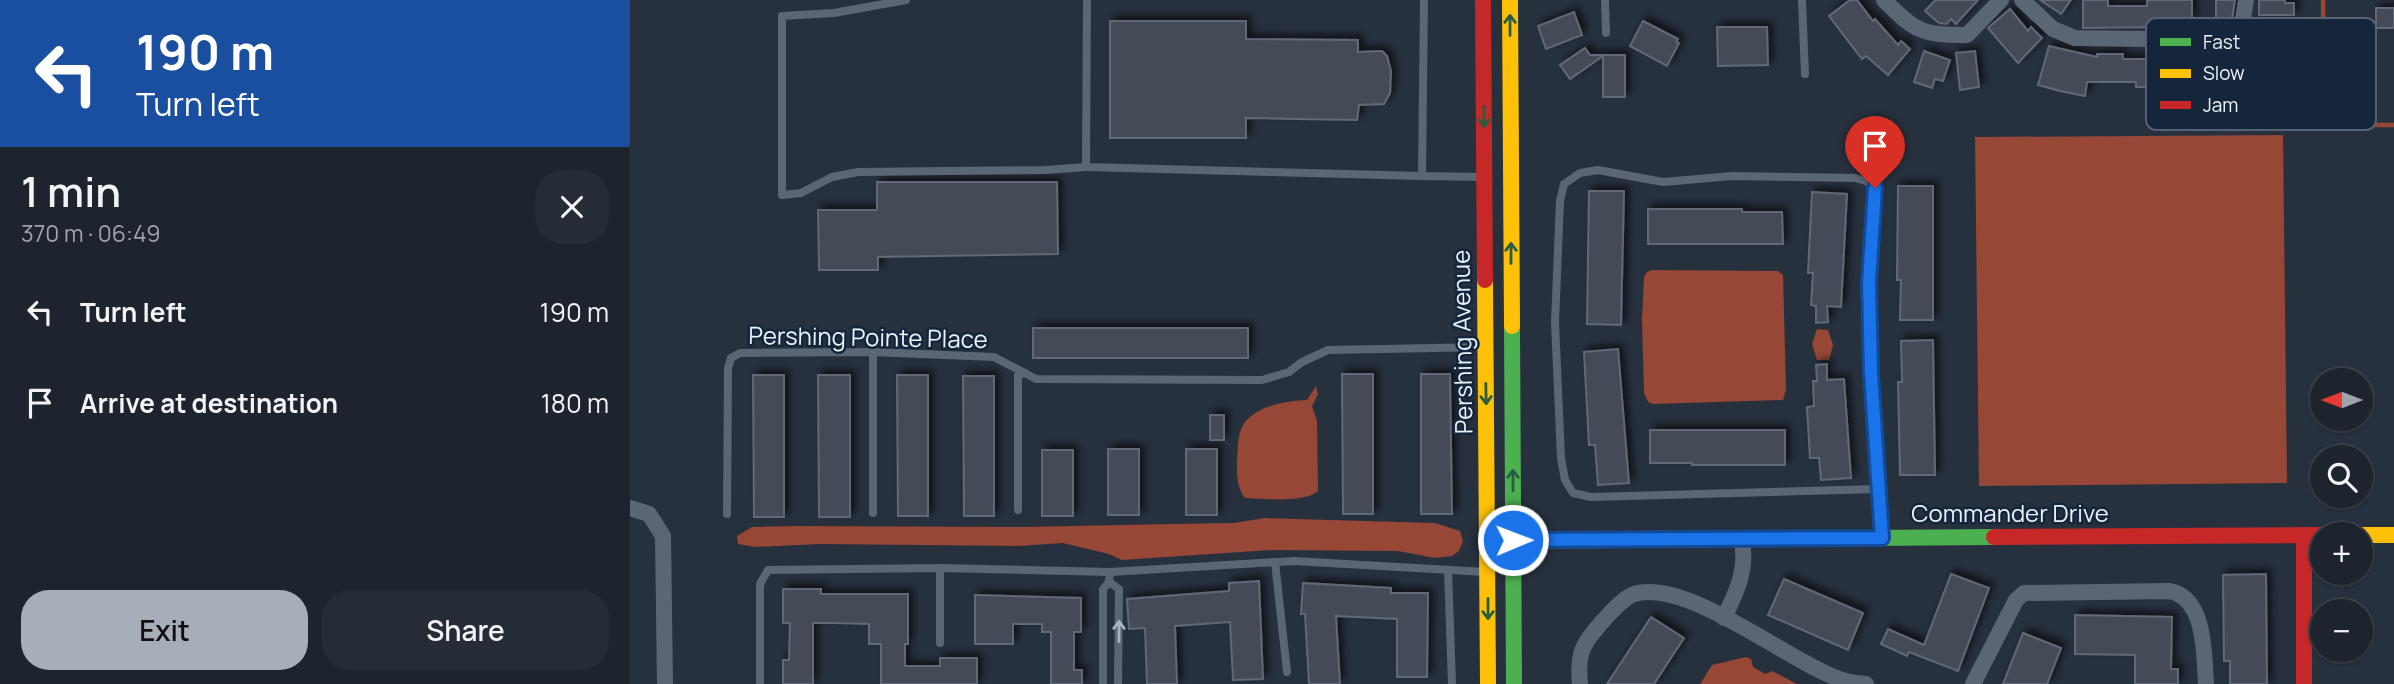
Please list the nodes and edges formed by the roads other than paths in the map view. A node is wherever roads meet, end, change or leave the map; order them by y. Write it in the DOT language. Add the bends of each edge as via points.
graph roads {
  1 [pos="906,0"];
  2 [pos="1087,0"];
  3 [pos="1424,0"];
  4 [pos="1483,0"];
  5 [pos="1510,0"];
  6 [pos="1605,0"];
  7 [pos="1802,0"];
  8 [pos="1884,0"];
  9 [pos="2001,0"];
  10 [pos="2022,0"];
  11 [pos="2246,0"];
  12 [pos="2243,18"];
  13 [pos="1606,33"];
  14 [pos="2146,39"];
  15 [pos="1805,74"];
  16 [pos="1086,167"];
  17 [pos="1422,176"];
  18 [pos="1484,177"];
  19 [pos="1486,347"];
  20 [pos="873,352"];
  21 [pos="1025,373"];
  22 [pos="1878,489"];
  23 [pos="630,508"];
  24 [pos="1018,510"];
  25 [pos="873,513"];
  26 [pos="727,514"];
  27 [pos="2373,535"];
  28 [pos="2394,535"];
  29 [pos="2304,536"];
  30 [pos="2310,536"];
  31 [pos="1882,538"];
  32 [pos="1741,539"];
  33 [pos="1513,540"];
  34 [pos="1487,541"];
  35 [pos="1275,562"];
  36 [pos="940,568"];
  37 [pos="1448,570"];
  38 [pos="1110,572"];
  39 [pos="1487,572"];
  40 [pos="1513,573"];
  41 [pos="1109,582"];
  42 [pos="1724,618"];
  43 [pos="940,643"];
  44 [pos="1287,672"];
  45 [pos="665,684"];
  46 [pos="760,684"];
  47 [pos="1103,684"];
  48 [pos="1118,684"];
  49 [pos="1452,684"];
  50 [pos="1488,684"];
  51 [pos="1514,684"];
  52 [pos="1580,684"];
  53 [pos="1866,684"];
  54 [pos="1973,684"];
  55 [pos="2206,684"];
  56 [pos="2304,684"];
  1 -- 16 [label="lane" via="834,13 782,16 782,195 802,193 832,177 858,172"];
  2 -- 16 [label="lane"];
  3 -- 17 [label="lane"];
  4 -- 18 [label="street, Pershing Avenue, one-way"];
  33 -- 5 [label="street, Pershing Avenue, one-way"];
  6 -- 13 [label="lane"];
  7 -- 15 [label="lane"];
  8 -- 9 [label="street" via="1917,30 1941,35 1967,35"];
  10 -- 14 [label="street" via="2053,29 2075,38"];
  11 -- 12 [label="street"];
  16 -- 17 [label="lane"];
  17 -- 18 [label="lane"];
  18 -- 19 [label="street, Pershing Avenue"];
  19 -- 21 [label="lane, Pershing Pointe Place" via="1328,350 1289,372 1262,380 1036,379"];
  19 -- 34 [label="street, Pershing Avenue, one-way"];
  20 -- 21 [label="lane, Pershing Pointe Place" via="994,357"];
  20 -- 25 [label="lane"];
  20 -- 26 [label="lane, Pershing Pointe Place" via="740,353 731,358"];
  21 -- 24 [label="lane" via="1018,375"];
  22 -- 22 [label="lane" via="1869,283 1875,188 1856,178 1732,176 1663,182 1598,170 1580,173 1564,184 1555,322 1561,458 1573,493 1591,497"];
  22 -- 31 [label="lane"];
  23 -- 45 [label="street" via="649,514 663,536"];
  27 -- 28 [label="street"];
  29 -- 30 [label="street, Commander Drive"];
  29 -- 31 [label="street, Commander Drive"];
  29 -- 56 [label="street"];
  31 -- 32 [label="street, Commander Drive"];
  32 -- 33 [label="street, Commander Drive"];
  32 -- 42 [label="street" via="1742,573"];
  33 -- 34 [label="street, Commander Drive"];
  33 -- 40 [label="street, Pershing Avenue"];
  34 -- 39 [label="street, Pershing Avenue"];
  35 -- 37 [label="lane"];
  35 -- 38 [label="lane"];
  35 -- 44 [label="lane"];
  36 -- 38 [label="lane"];
  36 -- 43 [label="lane"];
  36 -- 46 [label="lane" via="768,570 760,584"];
  37 -- 39 [label="lane"];
  37 -- 49 [label="lane"];
  38 -- 41 [label="lane"];
  39 -- 40 [label="street"];
  39 -- 50 [label="street, Pershing Avenue, one-way"];
  40 -- 51 [label="street, Pershing Avenue"];
  41 -- 47 [label="lane" via="1103,589"];
  48 -- 41 [label="lane, one-way" via="1119,589"];
  42 -- 52 [label="street" via="1684,598 1644,592 1630,595 1585,641 1579,655"];
  42 -- 53 [label="street" via="1845,681"];
  54 -- 55 [label="street" via="2016,600 2024,593 2169,591 2190,601 2196,614"];
}
